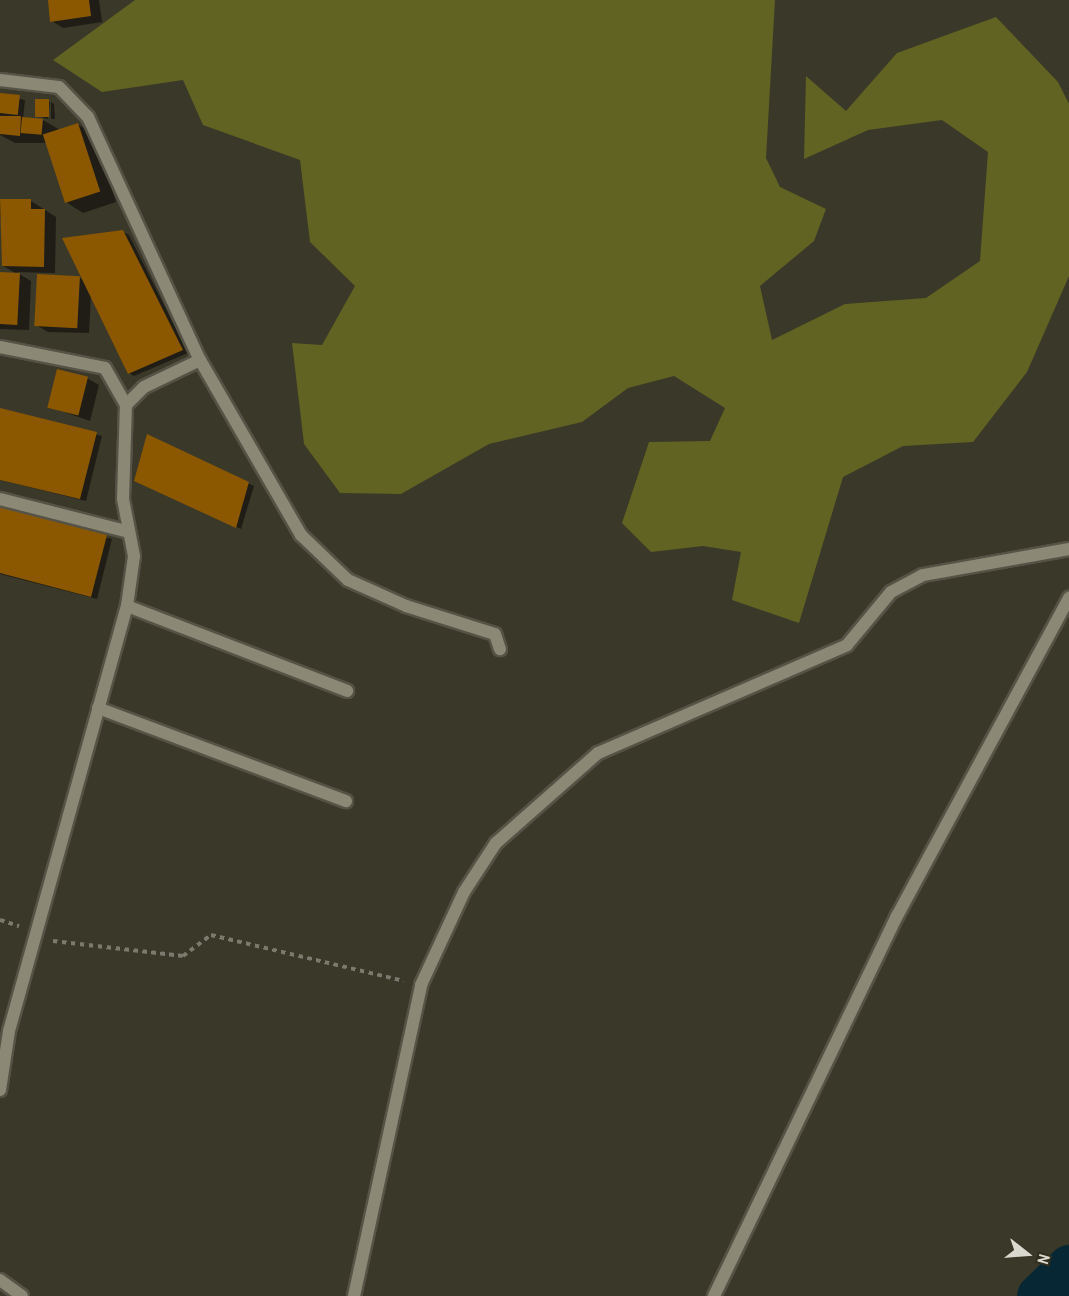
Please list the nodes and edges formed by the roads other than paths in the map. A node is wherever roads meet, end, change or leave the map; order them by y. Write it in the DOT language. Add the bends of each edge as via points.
graph roads {
  1 [pos="0,80"];
  2 [pos="0,347"];
  3 [pos="200,360"];
  4 [pos="126,405"];
  5 [pos="0,499"];
  6 [pos="129,532"];
  7 [pos="1069,549"];
  8 [pos="1069,598"];
  9 [pos="127,606"];
  10 [pos="500,649"];
  11 [pos="347,691"];
  12 [pos="98,708"];
  13 [pos="346,801"];
  14 [pos="0,1090"];
  15 [pos="0,1280"];
  16 [pos="22,1296"];
  17 [pos="354,1296"];
  18 [pos="714,1296"];
  1 -- 3 [label="street" via="59,87 88,117"];
  2 -- 4 [label="street" via="105,368"];
  3 -- 4 [label="street" via="144,387"];
  3 -- 10 [label="street" via="301,535 316,550 348,580 406,606 495,634"];
  4 -- 6 [label="street" via="123,499"];
  5 -- 6 [label="street"];
  6 -- 9 [label="street" via="134,556"];
  7 -- 17 [label="street" via="923,575 891,592 847,645 598,753 496,843 464,892 421,985"];
  8 -- 18 [label="street" via="897,916"];
  9 -- 11 [label="street"];
  9 -- 12 [label="street"];
  12 -- 13 [label="street"];
  12 -- 14 [label="street" via="9,1031"];
  15 -- 16 [label="street"];
}
